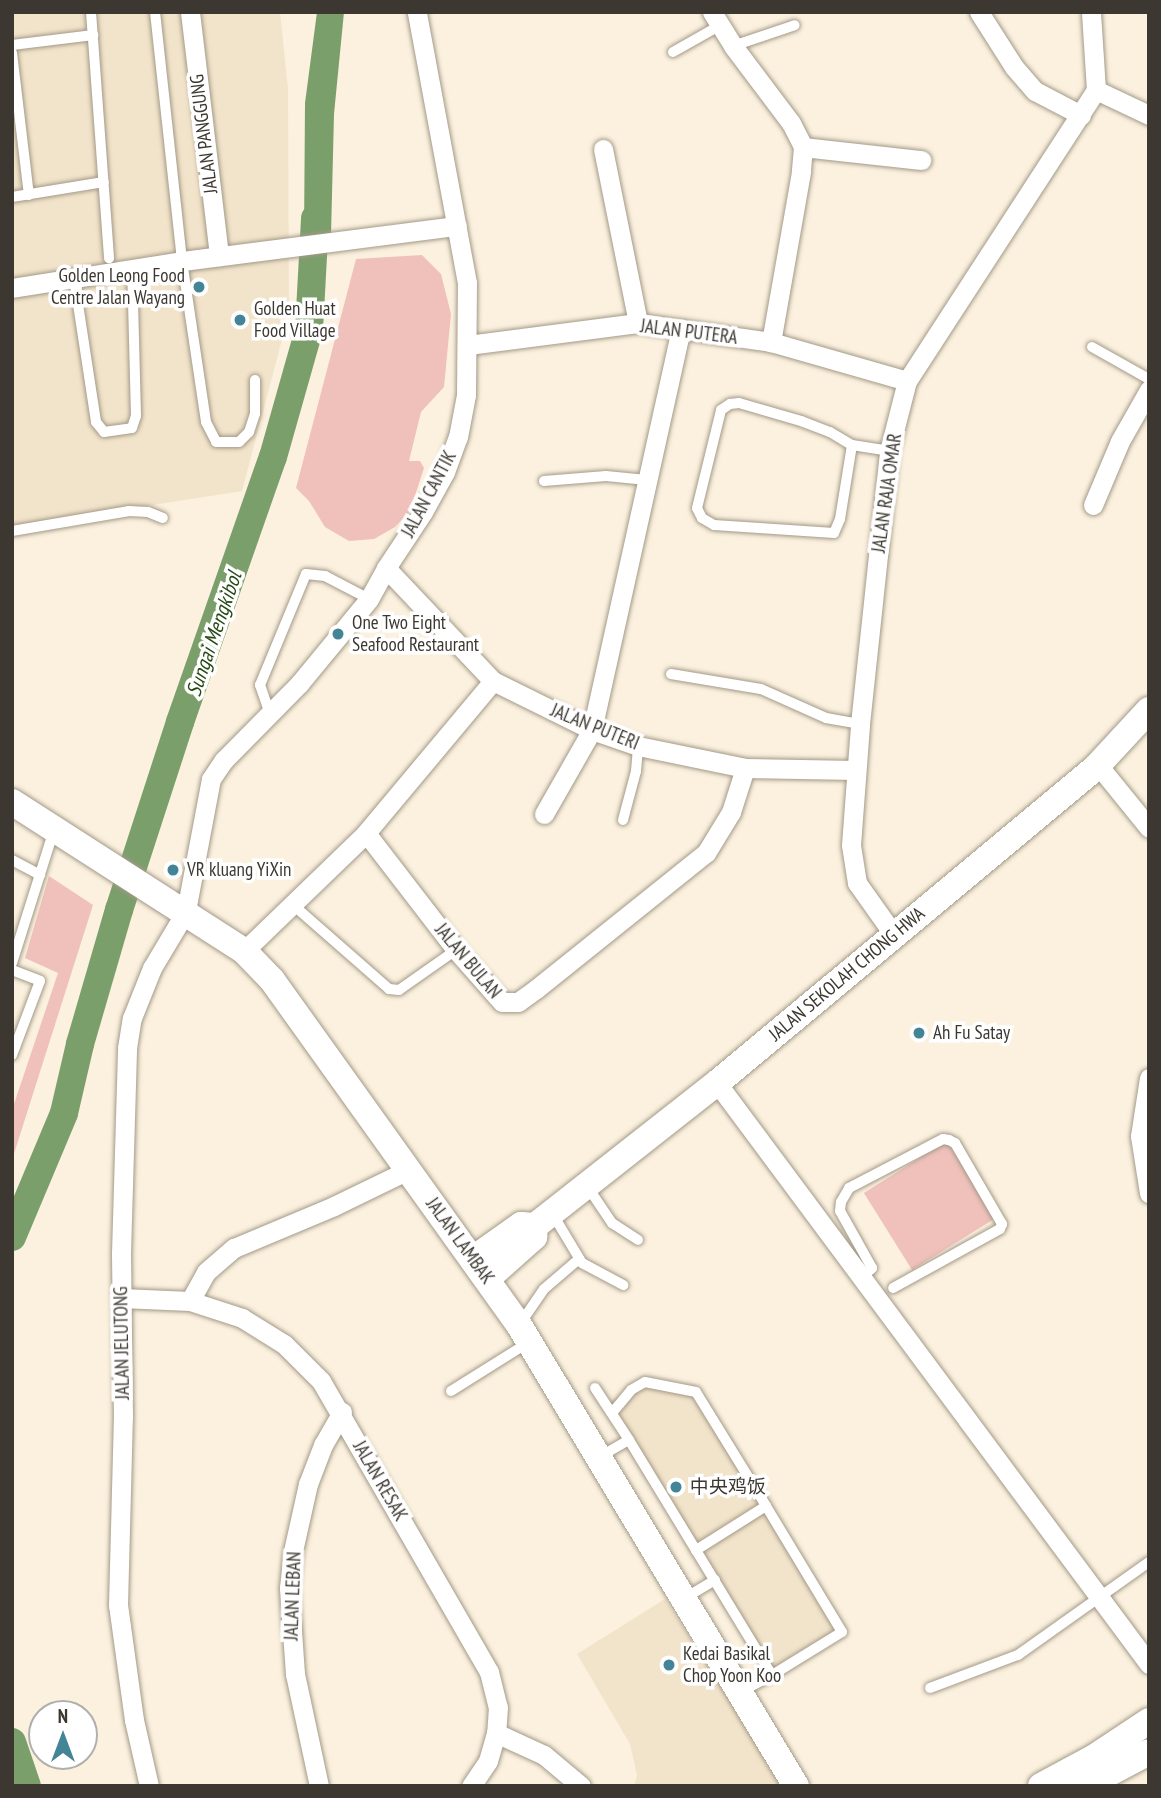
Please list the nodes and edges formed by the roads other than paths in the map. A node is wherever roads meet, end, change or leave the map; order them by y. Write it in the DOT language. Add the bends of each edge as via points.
graph roads {
  1 [pos="91,12"];
  2 [pos="155,12"];
  3 [pos="190,12"];
  4 [pos="423,12"];
  5 [pos="979,12"];
  6 [pos="1091,12"];
  7 [pos="417,13"];
  8 [pos="715,19"];
  9 [pos="794,25"];
  10 [pos="93,35"];
  11 [pos="12,45"];
  12 [pos="733,46"];
  13 [pos="673,52"];
  14 [pos="12,53"];
  15 [pos="1096,90"];
  16 [pos="1081,115"];
  17 [pos="1149,115"];
  18 [pos="803,147"];
  19 [pos="603,149"];
  20 [pos="921,160"];
  21 [pos="104,182"];
  22 [pos="29,195"];
  23 [pos="12,197"];
  24 [pos="457,226"];
  25 [pos="219,256"];
  26 [pos="109,258"];
  27 [pos="182,261"];
  28 [pos="132,268"];
  29 [pos="74,277"];
  30 [pos="12,288"];
  31 [pos="638,323"];
  32 [pos="681,329"];
  33 [pos="771,342"];
  34 [pos="468,345"];
  35 [pos="1092,347"];
  36 [pos="1149,379"];
  37 [pos="255,380"];
  38 [pos="907,381"];
  39 [pos="1149,390"];
  40 [pos="852,445"];
  41 [pos="889,451"];
  42 [pos="647,480"];
  43 [pos="544,481"];
  44 [pos="1093,505"];
  45 [pos="163,518"];
  46 [pos="12,531"];
  47 [pos="386,568"];
  48 [pos="369,599"];
  49 [pos="671,674"];
  50 [pos="493,681"];
  51 [pos="1149,710"];
  52 [pos="270,714"];
  53 [pos="860,724"];
  54 [pos="592,730"];
  55 [pos="638,746"];
  56 [pos="1098,765"];
  57 [pos="746,768"];
  58 [pos="856,769"];
  59 [pos="12,802"];
  60 [pos="544,814"];
  61 [pos="623,820"];
  62 [pos="1149,828"];
  63 [pos="54,830"];
  64 [pos="366,833"];
  65 [pos="12,860"];
  66 [pos="40,875"];
  67 [pos="292,904"];
  68 [pos="177,905"];
  69 [pos="894,934"];
  70 [pos="456,950"];
  71 [pos="244,951"];
  72 [pos="12,963"];
  73 [pos="12,970"];
  74 [pos="12,1055"];
  75 [pos="1149,1078"];
  76 [pos="717,1083"];
  77 [pos="408,1170"];
  78 [pos="587,1185"];
  79 [pos="1149,1193"];
  80 [pos="543,1219"];
  81 [pos="638,1240"];
  82 [pos="579,1259"];
  83 [pos="480,1269"];
  84 [pos="861,1278"];
  85 [pos="623,1285"];
  86 [pos="893,1288"];
  87 [pos="121,1298"];
  88 [pos="190,1301"];
  89 [pos="524,1333"];
  90 [pos="595,1388"];
  91 [pos="450,1391"];
  92 [pos="342,1412"];
  93 [pos="612,1413"];
  94 [pos="629,1440"];
  95 [pos="600,1457"];
  96 [pos="766,1506"];
  97 [pos="696,1550"];
  98 [pos="1149,1562"];
  99 [pos="715,1580"];
  100 [pos="1097,1597"];
  101 [pos="685,1599"];
  102 [pos="1149,1664"];
  103 [pos="772,1675"];
  104 [pos="930,1688"];
  105 [pos="740,1692"];
  106 [pos="1149,1721"];
  107 [pos="496,1733"];
  108 [pos="1149,1752"];
  109 [pos="795,1783"];
  110 [pos="149,1786"];
  111 [pos="319,1786"];
  112 [pos="471,1786"];
  113 [pos="581,1786"];
  114 [pos="1041,1786"];
  115 [pos="1085,1786"];
  1 -- 10 [label="lane"];
  2 -- 27 [label="lane"];
  3 -- 25 [label="street, JALAN PANGGUNG"];
  4 -- 7 [label="street"];
  5 -- 16 [label="street" via="1035,91"];
  6 -- 15 [label="street"];
  7 -- 24 [label="street, JALAN CANTIK"];
  8 -- 12 [label="street"];
  8 -- 13 [label="lane"];
  9 -- 12 [label="lane"];
  10 -- 11 [label="lane"];
  10 -- 21 [label="lane"];
  12 -- 18 [label="street"];
  14 -- 22 [label="lane"];
  15 -- 16 [label="street, JALAN RAJA OMAR"];
  15 -- 17 [label="street"];
  16 -- 38 [label="street, JALAN RAJA OMAR"];
  18 -- 20 [label="street"];
  18 -- 33 [label="street"];
  19 -- 31 [label="street"];
  21 -- 22 [label="lane"];
  21 -- 26 [label="lane"];
  22 -- 23 [label="lane"];
  24 -- 25 [label="street"];
  24 -- 34 [label="street, JALAN CANTIK" via="467,283"];
  25 -- 27 [label="street"];
  27 -- 28 [label="street"];
  27 -- 37 [label="lane" via="206,422 216,442 239,442 249,432 255,414"];
  28 -- 29 [label="street"];
  28 -- 29 [label="lane" via="136,416 132,428 104,432 96,422"];
  29 -- 30 [label="street"];
  31 -- 32 [label="street, JALAN PUTERA"];
  31 -- 34 [label="street, JALAN PUTERA"];
  32 -- 33 [label="street, JALAN PUTERA"];
  32 -- 42 [label="street"];
  33 -- 38 [label="street, JALAN PUTERA"];
  34 -- 47 [label="street, JALAN CANTIK" via="458,437 423,512"];
  35 -- 36 [label="lane"];
  38 -- 41 [label="street, JALAN RAJA OMAR"];
  39 -- 44 [label="street" via="1120,441"];
  40 -- 40 [label="lane" via="801,421 730,404 721,410 697,508 714,526 834,533"];
  40 -- 41 [label="lane"];
  41 -- 53 [label="street, JALAN RAJA OMAR"];
  42 -- 43 [label="lane" via="606,476"];
  42 -- 54 [label="street"];
  45 -- 46 [label="lane" via="129,511"];
  47 -- 48 [label="street, JALAN CANTIK"];
  47 -- 50 [label="street, JALAN PUTERI"];
  48 -- 52 [label="street, JALAN CANTIK"];
  48 -- 52 [label="lane" via="325,576 306,573 260,685"];
  49 -- 53 [label="lane" via="761,689 826,718"];
  50 -- 54 [label="street, JALAN PUTERI"];
  50 -- 64 [label="street"];
  51 -- 56 [label="street, JALAN SEKOLAH CHONG HWA"];
  52 -- 68 [label="street, JALAN CANTIK" via="211,779"];
  53 -- 58 [label="street, JALAN RAJA OMAR"];
  54 -- 55 [label="street, JALAN PUTERI"];
  54 -- 60 [label="street"];
  55 -- 57 [label="street, JALAN PUTERI"];
  55 -- 61 [label="lane"];
  56 -- 62 [label="street"];
  56 -- 69 [label="street, JALAN SEKOLAH CHONG HWA"];
  57 -- 58 [label="street, JALAN PUTERI"];
  57 -- 70 [label="street, JALAN BULAN" via="731,812 706,853 518,1002 502,1002"];
  58 -- 69 [label="street, JALAN RAJA OMAR" via="851,845 857,883"];
  59 -- 63 [label="street, JALAN LAMBAK"];
  63 -- 66 [label="lane"];
  63 -- 68 [label="street, JALAN LAMBAK"];
  64 -- 67 [label="street"];
  64 -- 70 [label="street, JALAN BULAN"];
  65 -- 66 [label="lane"];
  66 -- 72 [label="lane"];
  67 -- 70 [label="lane" via="389,989 399,990"];
  67 -- 71 [label="street"];
  68 -- 71 [label="street, JALAN LAMBAK"];
  68 -- 87 [label="street, JALAN JELUTONG" via="132,1018 127,1048"];
  69 -- 76 [label="street, JALAN SEKOLAH CHONG HWA"];
  71 -- 77 [label="street, JALAN LAMBAK" via="272,980"];
  73 -- 74 [label="lane" via="40,981"];
  75 -- 79 [label="street" via="1140,1136"];
  76 -- 78 [label="street, JALAN SEKOLAH CHONG HWA"];
  76 -- 84 [label="street"];
  77 -- 83 [label="street, JALAN LAMBAK"];
  77 -- 88 [label="street" via="234,1248 206,1272"];
  78 -- 80 [label="street, JALAN SEKOLAH CHONG HWA"];
  78 -- 81 [label="lane" via="612,1223"];
  80 -- 82 [label="lane"];
  80 -- 83 [label="street, JALAN SEKOLAH CHONG HWA" via="521,1225"];
  82 -- 85 [label="lane"];
  82 -- 89 [label="lane" via="544,1289"];
  83 -- 89 [label="street, JALAN LAMBAK"];
  84 -- 86 [label="lane" via="872,1268 840,1211 849,1188 949,1139 1002,1224"];
  84 -- 100 [label="street"];
  87 -- 88 [label="street, JALAN RESAK"];
  87 -- 110 [label="street, JALAN JELUTONG" via="118,1605 134,1720"];
  88 -- 92 [label="street, JALAN RESAK" via="242,1318 284,1344 321,1381"];
  89 -- 91 [label="lane"];
  89 -- 95 [label="street, JALAN LAMBAK"];
  90 -- 93 [label="lane"];
  92 -- 107 [label="street, JALAN RESAK" via="489,1672 498,1707"];
  92 -- 111 [label="street, JALAN LEBAN" via="323,1445 305,1495 289,1588 295,1674"];
  93 -- 94 [label="lane"];
  93 -- 96 [label="lane" via="631,1390 645,1382 696,1392"];
  94 -- 95 [label="lane"];
  94 -- 97 [label="lane"];
  95 -- 101 [label="street, JALAN LAMBAK"];
  96 -- 97 [label="lane"];
  96 -- 103 [label="lane" via="842,1632"];
  97 -- 99 [label="lane"];
  98 -- 100 [label="lane"];
  99 -- 101 [label="lane"];
  99 -- 103 [label="lane"];
  100 -- 102 [label="street"];
  100 -- 104 [label="lane" via="1018,1655"];
  101 -- 105 [label="street, JALAN LAMBAK"];
  103 -- 105 [label="lane"];
  105 -- 109 [label="street, JALAN LAMBAK"];
  106 -- 114 [label="street"];
  107 -- 112 [label="street, JALAN RESAK" via="488,1761"];
  107 -- 113 [label="street" via="544,1755"];
  108 -- 115 [label="street"];
}
